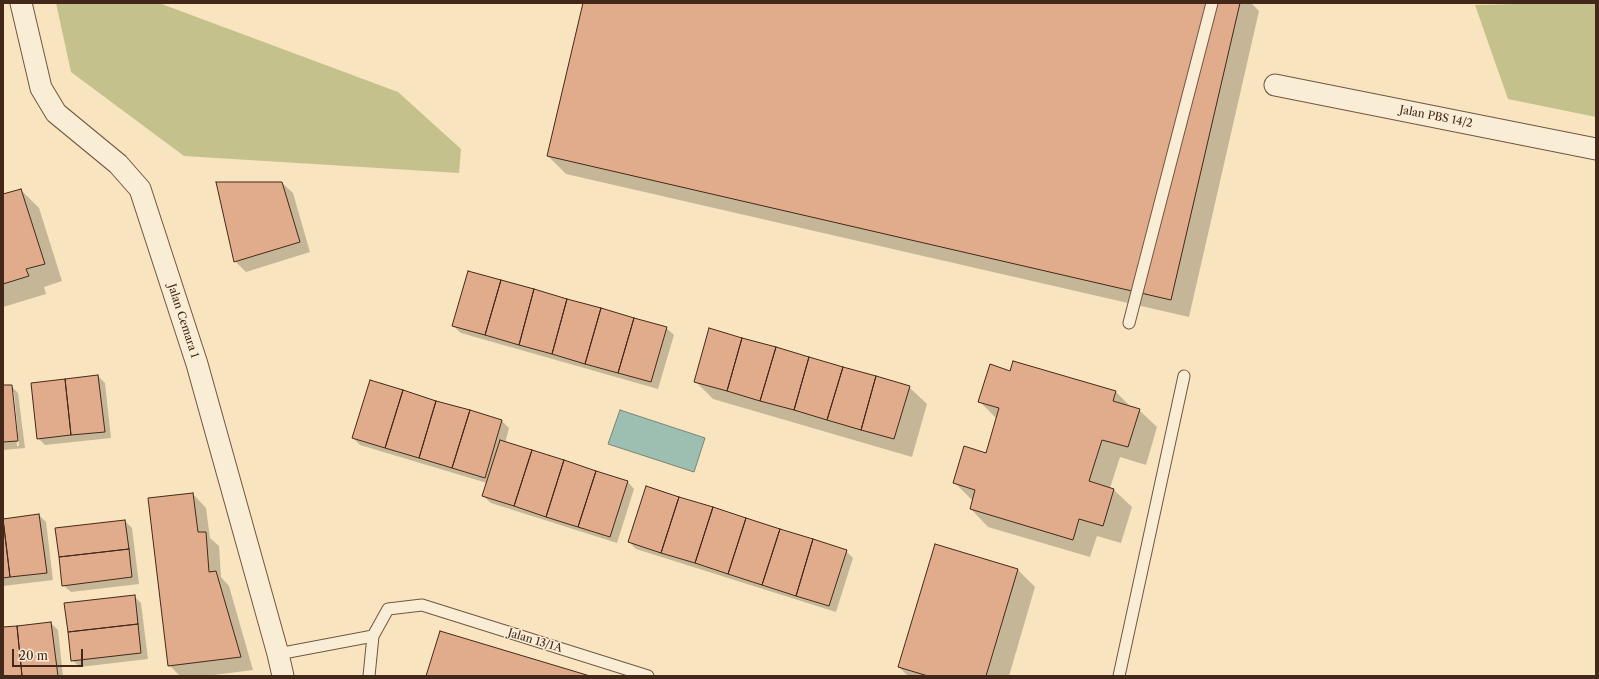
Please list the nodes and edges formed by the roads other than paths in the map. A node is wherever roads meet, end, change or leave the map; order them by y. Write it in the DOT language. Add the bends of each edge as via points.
graph roads {
  1 [pos="21,3"];
  2 [pos="1212,3"];
  3 [pos="1275,85"];
  4 [pos="1596,149"];
  5 [pos="1129,323"];
  6 [pos="1184,376"];
  7 [pos="372,636"];
  8 [pos="278,654"];
  9 [pos="283,676"];
  10 [pos="369,676"];
  11 [pos="648,676"];
  12 [pos="1119,676"];
  1 -- 8 [label="street, Jalan Cemara 1" via="40,88 56,112 118,164 140,189 197,364"];
  2 -- 5 [label="lane"];
  3 -- 4 [label="street, Jalan PBS 14/2"];
  6 -- 12 [label="lane"];
  7 -- 8 [label="lane"];
  7 -- 10 [label="lane"];
  7 -- 11 [label="lane, Jalan 13/1A" via="388,609 422,605"];
  8 -- 9 [label="street, Jalan Cemara 1"];
}
